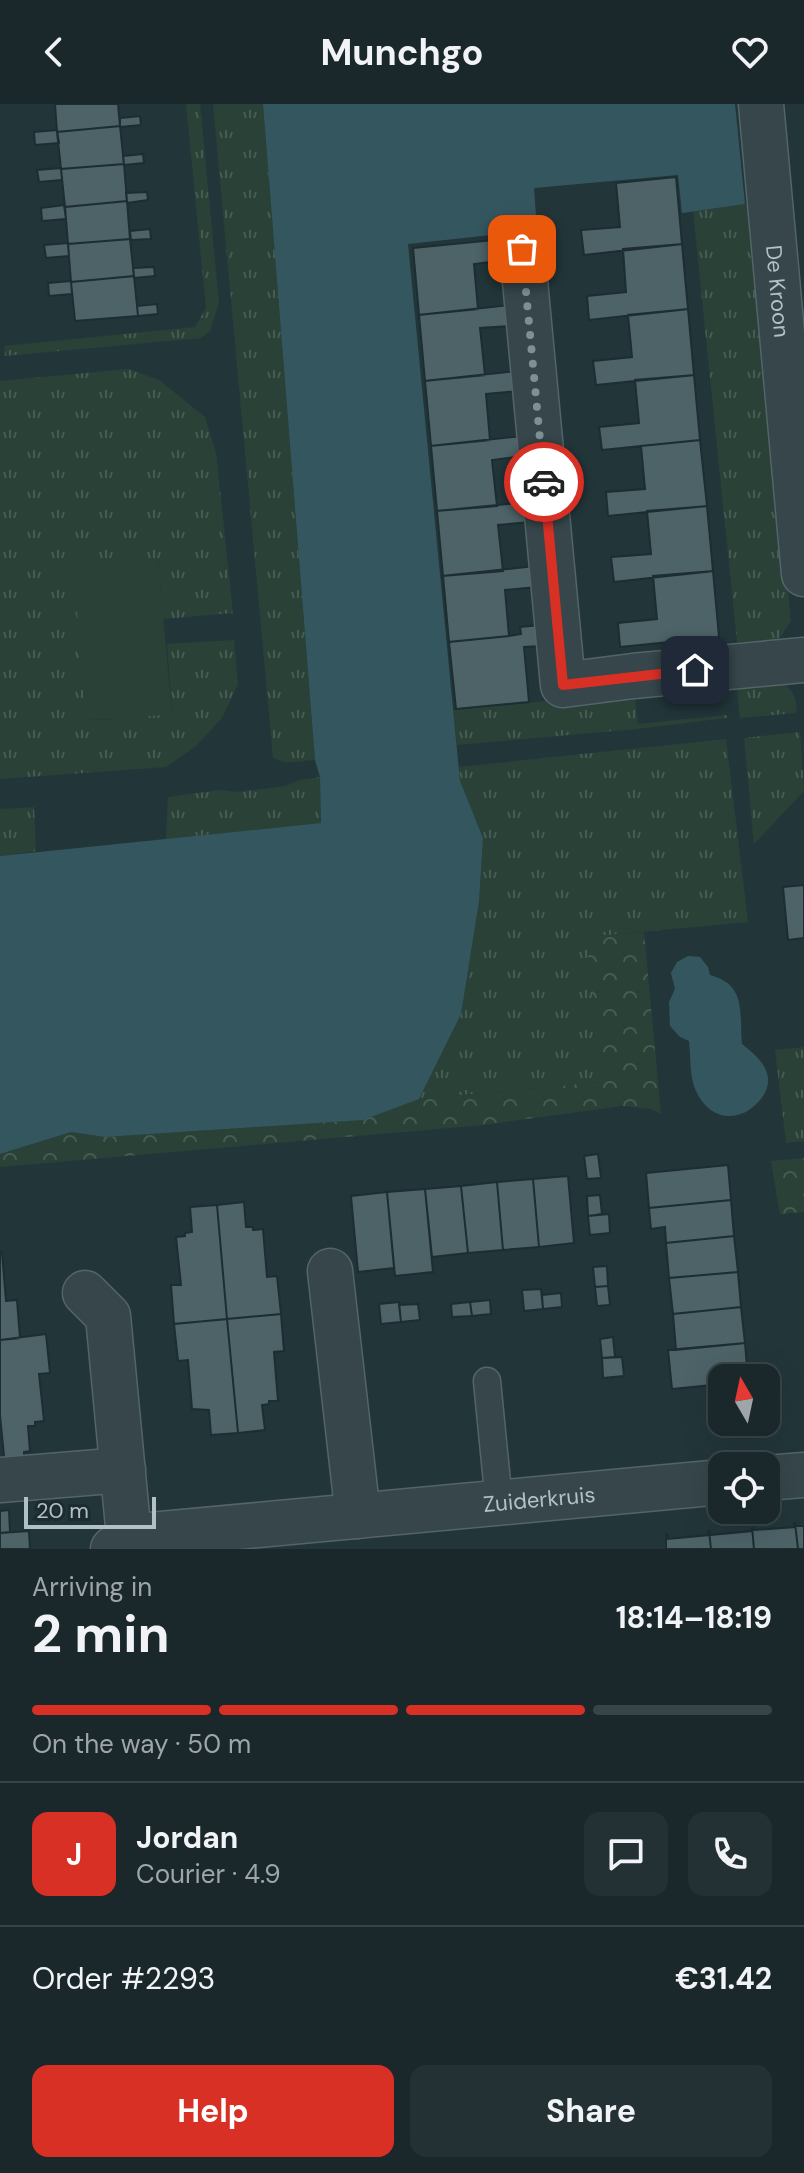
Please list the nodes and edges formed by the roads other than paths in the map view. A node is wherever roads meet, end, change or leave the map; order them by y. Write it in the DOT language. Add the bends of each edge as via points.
graph roads {
  1 [pos="761,104"];
  2 [pos="522,249"];
  3 [pos="804,574"];
  4 [pos="804,660"];
  5 [pos="330,1271"];
  6 [pos="85,1293"];
  7 [pos="487,1381"];
  8 [pos="123,1470"];
  9 [pos="804,1475"];
  10 [pos="780,1477"];
  11 [pos="0,1480"];
  12 [pos="708,1483"];
  13 [pos="499,1503"];
  14 [pos="358,1516"];
  15 [pos="121,1543"];
  1 -- 3 [label="street, De Kroon"];
  2 -- 4 [label="street" via="563,685"];
  5 -- 14 [label="street"];
  6 -- 8 [label="street, Zuiderkruis" via="108,1316"];
  7 -- 13 [label="lane"];
  8 -- 11 [label="street"];
  8 -- 15 [label="street, Zuiderkruis"];
  9 -- 10 [label="street"];
  12 -- 13 [label="street, Zuiderkruis"];
  13 -- 14 [label="street, Zuiderkruis"];
  14 -- 15 [label="street, Zuiderkruis"];
}
